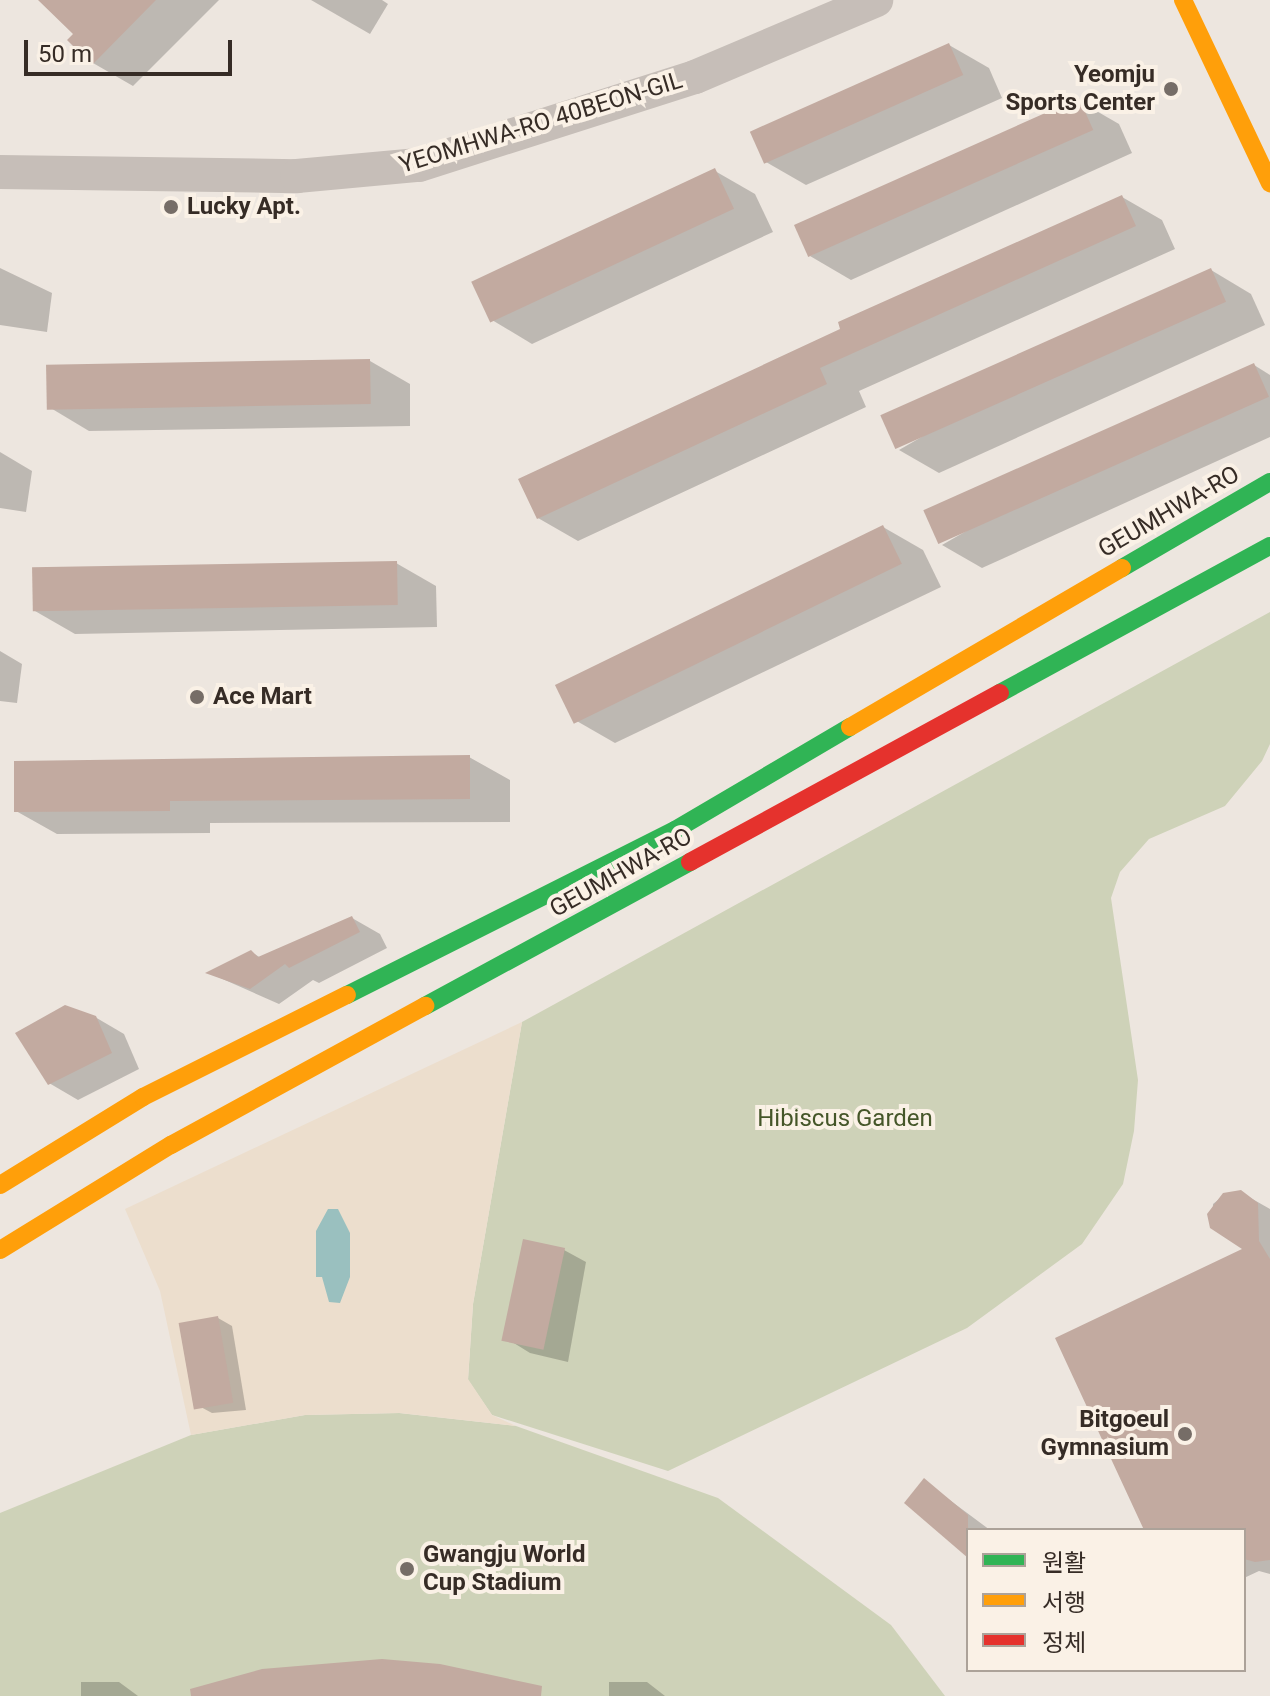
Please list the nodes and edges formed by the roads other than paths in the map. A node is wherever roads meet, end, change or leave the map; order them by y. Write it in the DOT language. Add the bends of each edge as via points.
graph roads {
  1 [pos="876,0"];
  2 [pos="1183,0"];
  3 [pos="0,172"];
  4 [pos="1270,183"];
  5 [pos="1270,482"];
  6 [pos="1270,546"];
  7 [pos="0,1185"];
  8 [pos="0,1250"];
  1 -- 3 [label="street, YEOMHWA-RO 40BEON-GIL" via="695,77 419,165 297,176"];
  2 -- 4 [label="main road"];
  5 -- 7 [label="main road, GEUMHWA-RO" via="675,830 143,1097"];
  6 -- 8 [label="main road, GEUMHWA-RO" via="171,1145"];
}
